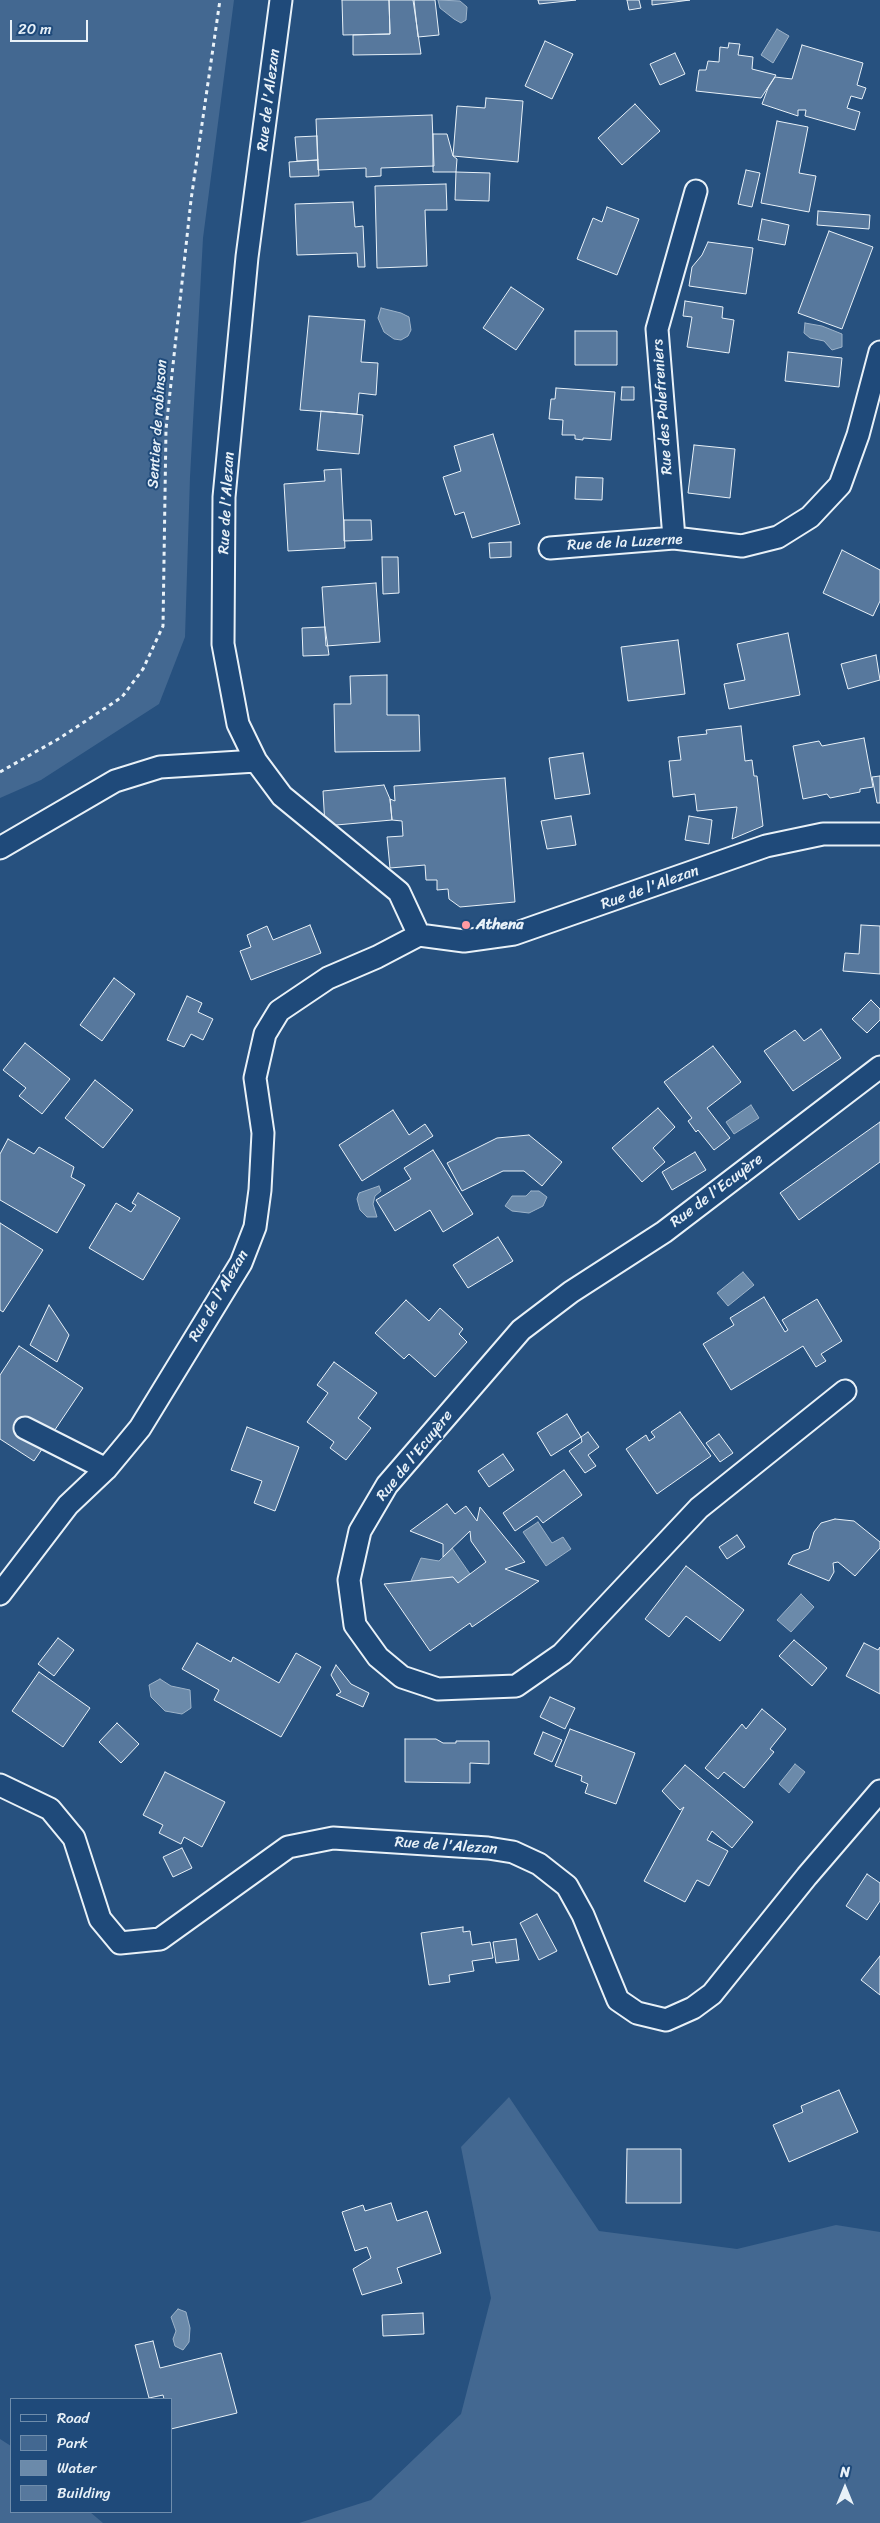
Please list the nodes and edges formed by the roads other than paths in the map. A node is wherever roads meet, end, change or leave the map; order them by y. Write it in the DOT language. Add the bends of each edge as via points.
graph roads {
  1 [pos="281,0"];
  2 [pos="696,191"];
  3 [pos="880,352"];
  4 [pos="674,538"];
  5 [pos="550,548"];
  6 [pos="256,761"];
  7 [pos="880,834"];
  8 [pos="0,848"];
  9 [pos="419,934"];
  10 [pos="880,1067"];
  11 [pos="845,1391"];
  12 [pos="25,1428"];
  13 [pos="106,1469"];
  14 [pos="0,1594"];
  15 [pos="0,1785"];
  16 [pos="880,1791"];
  1 -- 6 [label="street, Rue de l'Alezan" via="248,257 224,497 224,644 238,724"];
  2 -- 4 [label="street, Rue des Palefreniers" via="657,329"];
  3 -- 4 [label="street, Rue de la Luzerne" via="858,435 840,485 810,517 778,537 742,546"];
  4 -- 5 [label="street, Rue de la Luzerne"];
  6 -- 8 [label="street" via="160,767 115,781"];
  6 -- 9 [label="street, Rue de l'Alezan" via="282,796 399,892"];
  7 -- 9 [label="street, Rue de l'Alezan" via="823,834 766,846 514,934 464,941"];
  9 -- 13 [label="street, Rue de l'Alezan" via="328,978 279,1010 265,1034 255,1078 263,1133 256,1226 233,1277 150,1412"];
  10 -- 11 [label="street, Rue de l'Ecuyère" via="664,1232 570,1292 520,1330 387,1486 360,1531 349,1580 355,1625 378,1657 402,1677 438,1689 516,1686 562,1654 699,1508"];
  12 -- 13 [label="street"];
  13 -- 14 [label="street, Rue de l'Alezan" via="68,1505"];
  15 -- 16 [label="street, Rue de l'Alezan" via="50,1809 74,1838 100,1919 120,1943 160,1939 288,1847 333,1838 488,1848 512,1852 538,1864 566,1886 582,1914 618,2000 637,2013 666,2020 693,2008 712,1994"];
}
